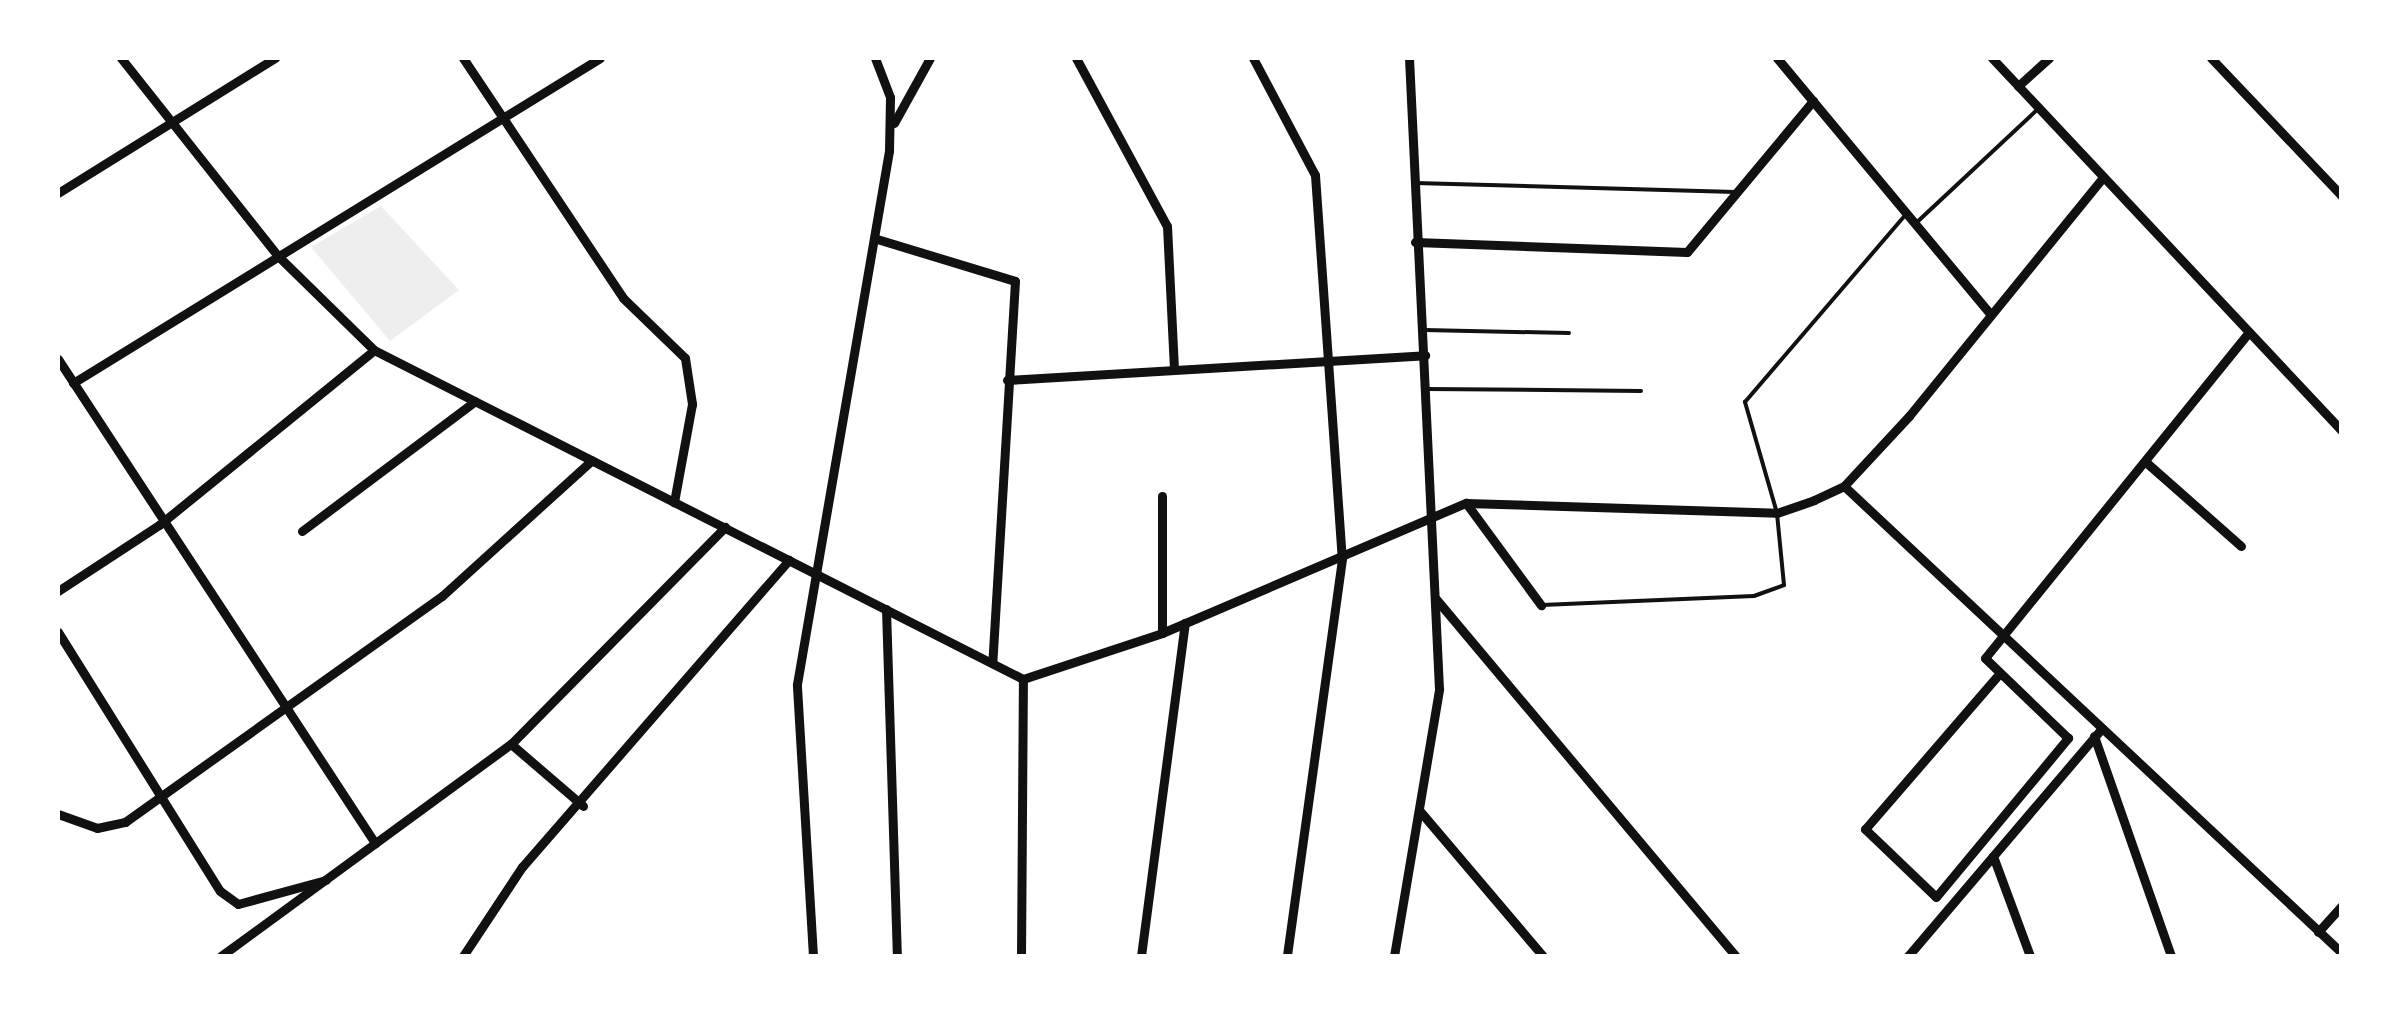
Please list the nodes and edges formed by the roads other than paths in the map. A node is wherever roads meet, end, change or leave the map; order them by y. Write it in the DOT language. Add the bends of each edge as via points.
graph roads {
  1 [pos="121,58"];
  2 [pos="275,58"];
  3 [pos="463,58"];
  4 [pos="600,58"];
  5 [pos="875,58"];
  6 [pos="930,58"];
  7 [pos="1076,58"];
  8 [pos="1253,58"];
  9 [pos="1409,58"];
  10 [pos="1777,58"];
  11 [pos="1992,58"];
  12 [pos="2048,58"];
  13 [pos="2211,58"];
  14 [pos="2018,86"];
  15 [pos="1813,100"];
  16 [pos="2039,108"];
  17 [pos="505,119"];
  18 [pos="175,120"];
  19 [pos="890,130"];
  20 [pos="2103,177"];
  21 [pos="1414,183"];
  22 [pos="58,192"];
  23 [pos="1735,192"];
  24 [pos="2342,196"];
  25 [pos="1906,214"];
  26 [pos="1915,224"];
  27 [pos="877,239"];
  28 [pos="1415,242"];
  29 [pos="278,256"];
  30 [pos="1991,316"];
  31 [pos="1424,330"];
  32 [pos="2249,332"];
  33 [pos="1568,333"];
  34 [pos="374,350"];
  35 [pos="1424,355"];
  36 [pos="58,359"];
  37 [pos="1322,361"];
  38 [pos="1174,368"];
  39 [pos="1007,380"];
  40 [pos="73,383"];
  41 [pos="1426,389"];
  42 [pos="1641,391"];
  43 [pos="475,401"];
  44 [pos="2342,431"];
  45 [pos="592,460"];
  46 [pos="2148,464"];
  47 [pos="1844,486"];
  48 [pos="1162,496"];
  49 [pos="674,502"];
  50 [pos="1466,503"];
  51 [pos="1777,513"];
  52 [pos="1437,514"];
  53 [pos="159,525"];
  54 [pos="725,527"];
  55 [pos="302,531"];
  56 [pos="2241,546"];
  57 [pos="1342,559"];
  58 [pos="789,560"];
  59 [pos="813,572"];
  60 [pos="58,591"];
  61 [pos="1436,599"];
  62 [pos="1541,605"];
  63 [pos="886,610"];
  64 [pos="1185,623"];
  65 [pos="58,632"];
  66 [pos="1162,632"];
  67 [pos="2008,638"];
  68 [pos="992,663"];
  69 [pos="2000,674"];
  70 [pos="1024,679"];
  71 [pos="286,710"];
  72 [pos="2098,732"];
  73 [pos="511,744"];
  74 [pos="160,796"];
  75 [pos="583,806"];
  76 [pos="1419,810"];
  77 [pos="58,814"];
  78 [pos="374,843"];
  79 [pos="1993,856"];
  80 [pos="342,873"];
  81 [pos="2342,905"];
  82 [pos="2318,932"];
  83 [pos="2342,953"];
  84 [pos="221,956"];
  85 [pos="463,956"];
  86 [pos="813,956"];
  87 [pos="897,956"];
  88 [pos="1021,956"];
  89 [pos="1141,956"];
  90 [pos="1288,956"];
  91 [pos="1394,956"];
  92 [pos="1543,956"];
  93 [pos="1736,956"];
  94 [pos="1908,956"];
  95 [pos="2030,956"];
  96 [pos="2171,956"];
  1 -- 18 [label="street"];
  2 -- 18 [label="street"];
  3 -- 17 [label="street"];
  4 -- 17 [label="street"];
  5 -- 19 [label="street"];
  6 -- 19 [label="street"];
  7 -- 38 [label="street" via="1168,226"];
  8 -- 37 [label="street" via="1315,176"];
  9 -- 21 [label="street"];
  10 -- 15 [label="street"];
  11 -- 14 [label="street"];
  12 -- 14 [label="street"];
  13 -- 24 [label="street"];
  14 -- 16 [label="street"];
  15 -- 23 [label="street"];
  15 -- 25 [label="street"];
  16 -- 20 [label="street"];
  16 -- 26 [label="lane"];
  17 -- 29 [label="street"];
  17 -- 49 [label="street" via="623,298 685,358 692,404"];
  18 -- 22 [label="street"];
  18 -- 29 [label="street"];
  19 -- 27 [label="street"];
  20 -- 30 [label="street"];
  20 -- 32 [label="street"];
  21 -- 23 [label="lane"];
  21 -- 28 [label="street"];
  23 -- 28 [label="street" via="1706,239 1687,252"];
  25 -- 26 [label="street"];
  25 -- 51 [label="lane" via="1745,402"];
  26 -- 30 [label="street"];
  27 -- 39 [label="street" via="1015,281"];
  27 -- 59 [label="street"];
  28 -- 31 [label="street"];
  29 -- 34 [label="street"];
  29 -- 40 [label="street"];
  30 -- 47 [label="street"];
  31 -- 33 [label="lane"];
  31 -- 35 [label="street"];
  32 -- 44 [label="street"];
  32 -- 46 [label="street"];
  34 -- 43 [label="street"];
  34 -- 53 [label="street"];
  35 -- 37 [label="street"];
  35 -- 41 [label="street"];
  36 -- 40 [label="street"];
  37 -- 38 [label="street"];
  37 -- 57 [label="street"];
  38 -- 39 [label="street"];
  39 -- 68 [label="street"];
  40 -- 53 [label="street"];
  41 -- 42 [label="lane"];
  41 -- 52 [label="street"];
  43 -- 45 [label="street"];
  43 -- 55 [label="street"];
  45 -- 49 [label="street"];
  45 -- 71 [label="street" via="442,596"];
  46 -- 56 [label="street"];
  46 -- 67 [label="street"];
  47 -- 51 [label="street"];
  47 -- 67 [label="street"];
  48 -- 66 [label="street"];
  49 -- 54 [label="street"];
  50 -- 51 [label="street"];
  50 -- 52 [label="street"];
  50 -- 62 [label="street"];
  51 -- 62 [label="lane" via="1784,585 1754,596"];
  52 -- 57 [label="street"];
  52 -- 61 [label="street"];
  53 -- 60 [label="street"];
  53 -- 71 [label="street"];
  54 -- 58 [label="street"];
  54 -- 73 [label="street"];
  57 -- 64 [label="street"];
  57 -- 90 [label="street"];
  58 -- 59 [label="street"];
  58 -- 75 [label="street"];
  59 -- 63 [label="street"];
  59 -- 86 [label="street" via="796,744"];
  61 -- 76 [label="street" via="1439,689"];
  61 -- 93 [label="street"];
  63 -- 68 [label="street"];
  63 -- 87 [label="street"];
  64 -- 66 [label="street"];
  64 -- 89 [label="street"];
  65 -- 74 [label="street"];
  66 -- 70 [label="street"];
  67 -- 69 [label="street" via="1985,658"];
  67 -- 72 [label="street"];
  68 -- 70 [label="street"];
  69 -- 69 [label="street" via="2068,738 1936,897 1865,829"];
  70 -- 88 [label="street"];
  71 -- 74 [label="street"];
  71 -- 78 [label="street"];
  72 -- 79 [label="street"];
  72 -- 82 [label="street"];
  72 -- 96 [label="street"];
  73 -- 75 [label="street"];
  73 -- 78 [label="street"];
  74 -- 77 [label="street" via="125,822 97,828"];
  74 -- 80 [label="street" via="238,904"];
  75 -- 85 [label="street" via="522,867"];
  76 -- 91 [label="street"];
  76 -- 92 [label="street"];
  78 -- 80 [label="street"];
  79 -- 94 [label="street"];
  79 -- 95 [label="street"];
  80 -- 84 [label="street"];
  81 -- 82 [label="street"];
  82 -- 83 [label="street"];
}
